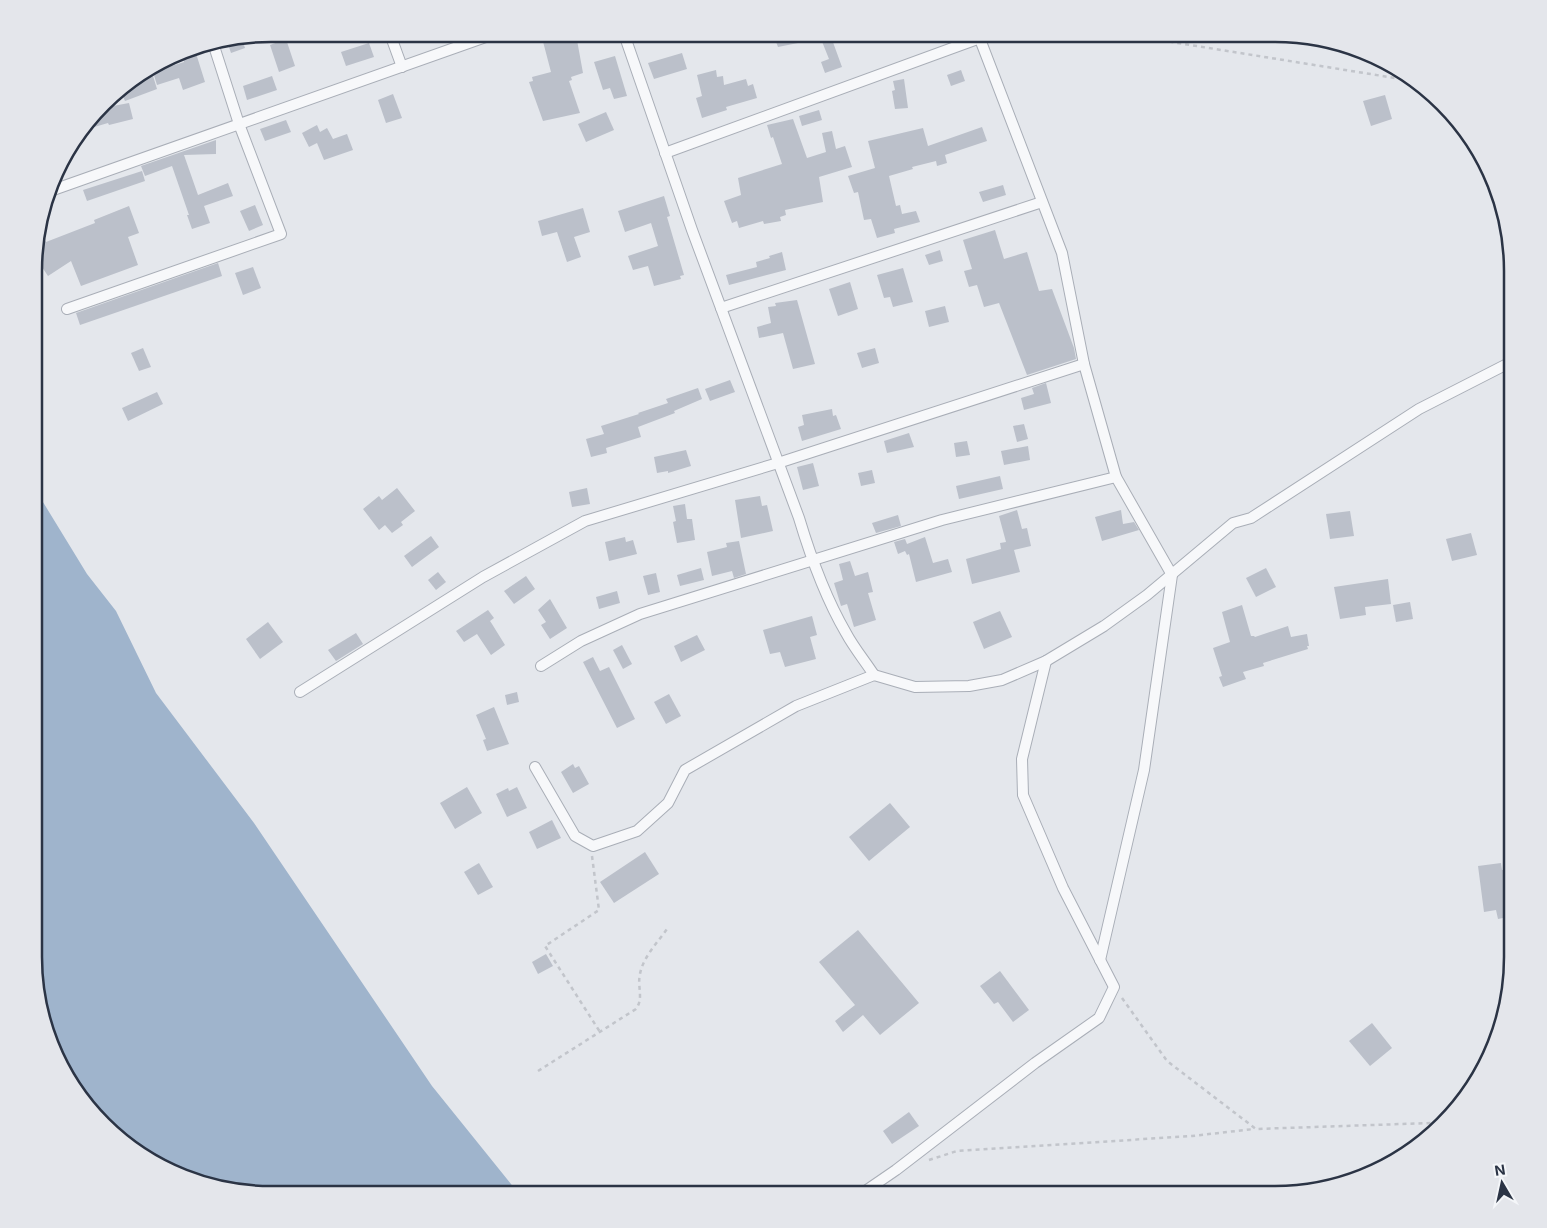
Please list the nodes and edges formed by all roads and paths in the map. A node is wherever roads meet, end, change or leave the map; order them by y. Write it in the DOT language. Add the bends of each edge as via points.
graph roads {
  1 [pos="393,42"];
  2 [pos="472,42"];
  3 [pos="627,42"];
  4 [pos="963,42"];
  5 [pos="981,42"];
  6 [pos="1172,42"];
  7 [pos="215,49"];
  8 [pos="402,67"];
  9 [pos="1397,77"];
  10 [pos="239,124"];
  11 [pos="665,153"];
  12 [pos="59,188"];
  13 [pos="1042,202"];
  14 [pos="721,308"];
  15 [pos="67,309"];
  16 [pos="1084,364"];
  17 [pos="1504,366"];
  18 [pos="778,463"];
  19 [pos="1116,477"];
  20 [pos="812,560"];
  21 [pos="1172,575"];
  22 [pos="1046,662"];
  23 [pos="541,666"];
  24 [pos="874,675"];
  25 [pos="300,692"];
  26 [pos="535,767"];
  27 [pos="593,846"];
  28 [pos="667,929"];
  29 [pos="1100,960"];
  30 [pos="1114,986"];
  31 [pos="600,1032"];
  32 [pos="538,1071"];
  33 [pos="1432,1124"];
  34 [pos="1256,1129"];
  35 [pos="922,1162"];
  36 [pos="873,1186"];
  1 -- 8 [label="street"];
  2 -- 8 [label="street"];
  3 -- 11 [label="street"];
  4 -- 11 [label="street"];
  5 -- 13 [label="street"];
  6 -- 9 [label="path"];
  7 -- 10 [label="street"];
  8 -- 10 [label="street"];
  10 -- 12 [label="street"];
  10 -- 15 [label="street" via="281,234"];
  11 -- 14 [label="street"];
  13 -- 14 [label="street"];
  13 -- 16 [label="street" via="1062,253"];
  14 -- 18 [label="street"];
  16 -- 18 [label="street"];
  16 -- 19 [label="street"];
  17 -- 21 [label="street" via="1420,409 1251,518 1232,523"];
  18 -- 20 [label="street"];
  18 -- 25 [label="street" via="585,521 482,577"];
  19 -- 20 [label="street" via="942,520"];
  19 -- 21 [label="street"];
  20 -- 23 [label="street" via="640,614 581,642"];
  20 -- 24 [label="street" via="847,635"];
  21 -- 22 [label="street" via="1104,626"];
  21 -- 29 [label="street" via="1144,770"];
  22 -- 24 [label="street" via="1002,680 969,686 915,687"];
  22 -- 29 [label="street" via="1022,759 1023,795 1063,888"];
  24 -- 27 [label="street" via="796,706 685,770 668,803 637,831"];
  26 -- 27 [label="street" via="575,836"];
  27 -- 31 [label="path" via="599,910 545,946"];
  28 -- 31 [label="path" via="640,973 641,1002 636,1009"];
  29 -- 30 [label="street"];
  30 -- 34 [label="path" via="1167,1061"];
  30 -- 36 [label="street" via="1100,1018"];
  31 -- 32 [label="path"];
  33 -- 34 [label="path"];
  34 -- 35 [label="path" via="1184,1137 957,1151"];
}
